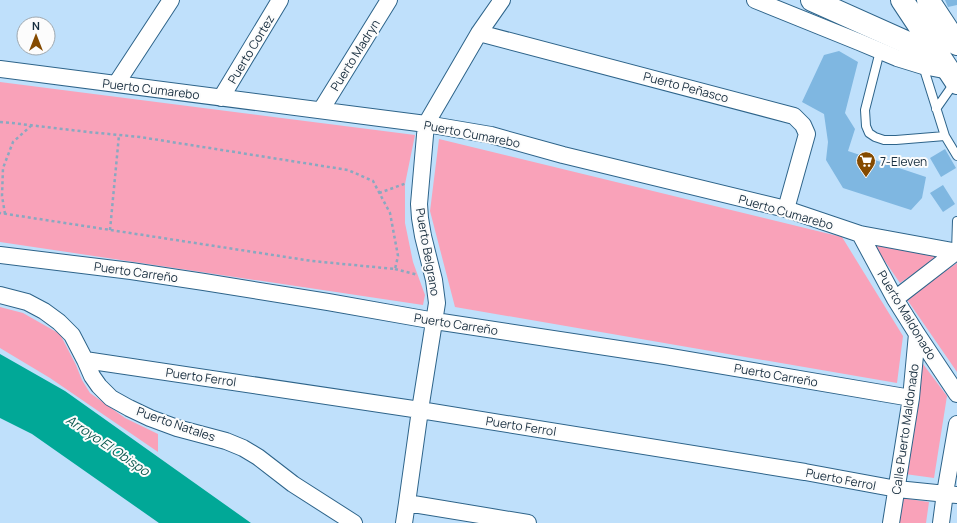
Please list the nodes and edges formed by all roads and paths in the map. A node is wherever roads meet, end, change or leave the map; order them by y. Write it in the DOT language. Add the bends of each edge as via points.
graph roads {
  1 [pos="171,0"];
  2 [pos="280,0"];
  3 [pos="389,0"];
  4 [pos="502,0"];
  5 [pos="755,0"];
  6 [pos="812,0"];
  7 [pos="902,0"];
  8 [pos="928,0"];
  9 [pos="480,33"];
  10 [pos="957,44"];
  11 [pos="880,51"];
  12 [pos="0,69"];
  13 [pos="944,71"];
  14 [pos="116,84"];
  15 [pos="221,98"];
  16 [pos="936,109"];
  17 [pos="321,110"];
  18 [pos="0,122"];
  19 [pos="426,124"];
  20 [pos="32,125"];
  21 [pos="119,135"];
  22 [pos="945,136"];
  23 [pos="957,156"];
  24 [pos="421,178"];
  25 [pos="379,193"];
  26 [pos="786,209"];
  27 [pos="0,213"];
  28 [pos="5,214"];
  29 [pos="957,221"];
  30 [pos="110,230"];
  31 [pos="860,234"];
  32 [pos="956,252"];
  33 [pos="0,255"];
  34 [pos="395,269"];
  35 [pos="434,280"];
  36 [pos="0,294"];
  37 [pos="895,299"];
  38 [pos="435,321"];
  39 [pos="917,334"];
  40 [pos="85,360"];
  41 [pos="957,394"];
  42 [pos="911,398"];
  43 [pos="420,410"];
  44 [pos="957,424"];
  45 [pos="897,489"];
  46 [pos="951,494"];
  47 [pos="407,504"];
  48 [pos="354,523"];
  49 [pos="404,523"];
  50 [pos="528,523"];
  51 [pos="891,523"];
  52 [pos="941,523"];
  1 -- 14 [label="street"];
  2 -- 15 [label="street, Puerto Cortez"];
  3 -- 17 [label="street, Puerto Madryn"];
  4 -- 9 [label="street, Puerto Belgrano"];
  5 -- 11 [label="street"];
  6 -- 13 [label="main road" via="917,47"];
  7 -- 13 [label="main road"];
  8 -- 10 [label="main road"];
  9 -- 19 [label="street, Puerto Belgrano"];
  9 -- 26 [label="street, Puerto Peñasco" via="794,116 803,125 807,134"];
  11 -- 13 [label="street"];
  11 -- 22 [label="lane" via="865,110 869,133 884,140"];
  12 -- 14 [label="street, Puerto Cumarebo"];
  13 -- 16 [label="lane"];
  13 -- 16 [label="lane"];
  14 -- 15 [label="street, Puerto Cumarebo"];
  15 -- 17 [label="street, Puerto Cumarebo"];
  16 -- 22 [label="lane"];
  17 -- 19 [label="street, Puerto Cumarebo"];
  18 -- 20 [label="path"];
  19 -- 24 [label="street, Puerto Belgrano"];
  19 -- 26 [label="street, Puerto Cumarebo" via="491,135"];
  20 -- 21 [label="path"];
  20 -- 28 [label="path" via="13,142 3,168 2,196"];
  21 -- 25 [label="path" via="348,170 373,181"];
  21 -- 30 [label="path"];
  22 -- 23 [label="lane"];
  24 -- 25 [label="path"];
  24 -- 35 [label="street, Puerto Belgrano" via="420,218"];
  25 -- 34 [label="path" via="390,213 398,256"];
  26 -- 31 [label="street, Puerto Cumarebo"];
  27 -- 28 [label="path"];
  28 -- 30 [label="path"];
  29 -- 32 [label="lane"];
  30 -- 34 [label="path" via="312,261"];
  31 -- 32 [label="street, Puerto Cumarebo"];
  31 -- 37 [label="street, Puerto Maldonado"];
  32 -- 37 [label="street"];
  33 -- 38 [label="street, Puerto Carreño" via="138,272"];
  34 -- 35 [label="path"];
  35 -- 38 [label="street, Puerto Belgrano" via="438,303"];
  36 -- 40 [label="street, Puerto Natales" via="27,302 60,322 72,335"];
  37 -- 39 [label="street, Puerto Maldonado"];
  38 -- 42 [label="street, Puerto Carreño" via="665,356"];
  38 -- 43 [label="street, Puerto Belgrano"];
  39 -- 41 [label="street, Puerto Maldonado"];
  39 -- 42 [label="street, Calle Puerto Maldonado"];
  40 -- 43 [label="street, Puerto Ferrol"];
  40 -- 48 [label="street, Puerto Natales" via="92,376 111,398 150,418 243,448"];
  42 -- 45 [label="street, Calle Puerto Maldonado"];
  43 -- 45 [label="street, Puerto Ferrol" via="789,469"];
  43 -- 47 [label="street, Puerto Belgrano"];
  44 -- 46 [label="street"];
  45 -- 46 [label="street, Puerto Ferrol"];
  45 -- 51 [label="street, Calle Puerto Maldonado"];
  46 -- 52 [label="street"];
  47 -- 49 [label="street, Puerto Belgrano"];
  47 -- 50 [label="street"];
}
